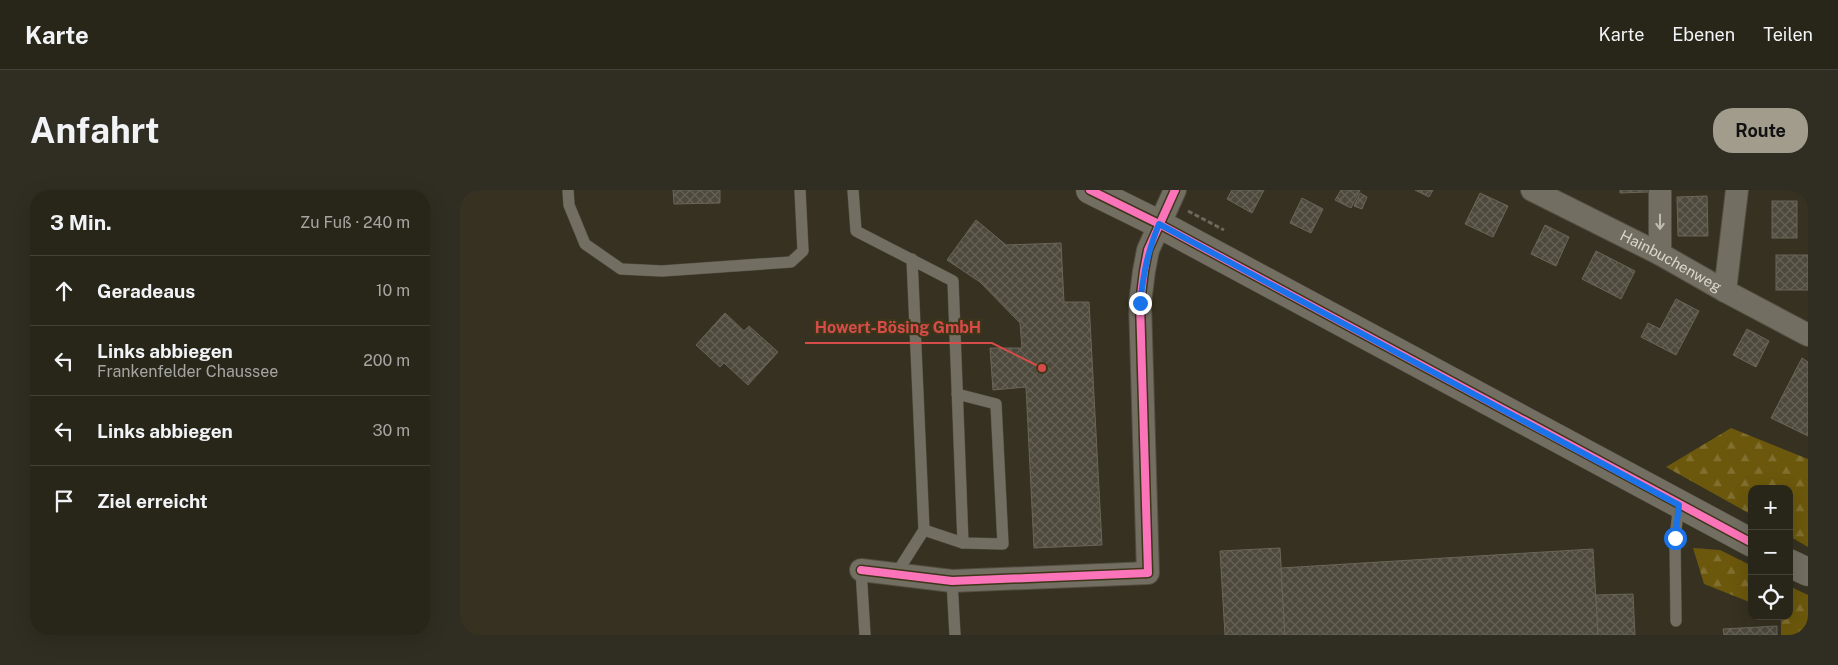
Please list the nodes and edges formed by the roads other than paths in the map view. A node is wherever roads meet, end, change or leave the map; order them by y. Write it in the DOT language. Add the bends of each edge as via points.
graph roads {
  1 [pos="568,190"];
  2 [pos="800,190"];
  3 [pos="853,190"];
  4 [pos="1090,190"];
  5 [pos="1176,190"];
  6 [pos="1532,190"];
  7 [pos="1660,190"];
  8 [pos="1737,190"];
  9 [pos="1159,224"];
  10 [pos="1660,254"];
  11 [pos="912,259"];
  12 [pos="1725,291"];
  13 [pos="1808,335"];
  14 [pos="957,394"];
  15 [pos="1679,505"];
  16 [pos="924,530"];
  17 [pos="1748,541"];
  18 [pos="963,543"];
  19 [pos="1793,564"];
  20 [pos="861,570"];
  21 [pos="1808,572"];
  22 [pos="896,574"];
  23 [pos="952,581"];
  24 [pos="1676,621"];
  25 [pos="865,635"];
  26 [pos="955,635"];
  1 -- 2 [label="lane" via="569,205 585,244 621,269 662,271 791,262 803,251"];
  3 -- 11 [label="lane" via="856,230"];
  4 -- 9 [label="street"];
  5 -- 9 [label="street"];
  6 -- 10 [label="street, Hainbuchenweg"];
  7 -- 10 [label="street, one-way"];
  8 -- 12 [label="street"];
  9 -- 15 [label="street"];
  9 -- 23 [label="street" via="1148,250 1140,303 1148,573"];
  10 -- 12 [label="street, Hainbuchenweg"];
  11 -- 14 [label="lane" via="953,281"];
  11 -- 16 [label="lane"];
  12 -- 13 [label="street, Hainbuchenweg"];
  14 -- 18 [label="lane"];
  14 -- 18 [label="lane" via="996,404 1003,544"];
  15 -- 17 [label="street"];
  15 -- 24 [label="lane" via="1675,538"];
  16 -- 18 [label="lane"];
  16 -- 22 [label="lane"];
  19 -- 21 [label="street"];
  20 -- 22 [label="street"];
  20 -- 25 [label="lane"];
  22 -- 23 [label="street"];
  23 -- 26 [label="lane"];
}
